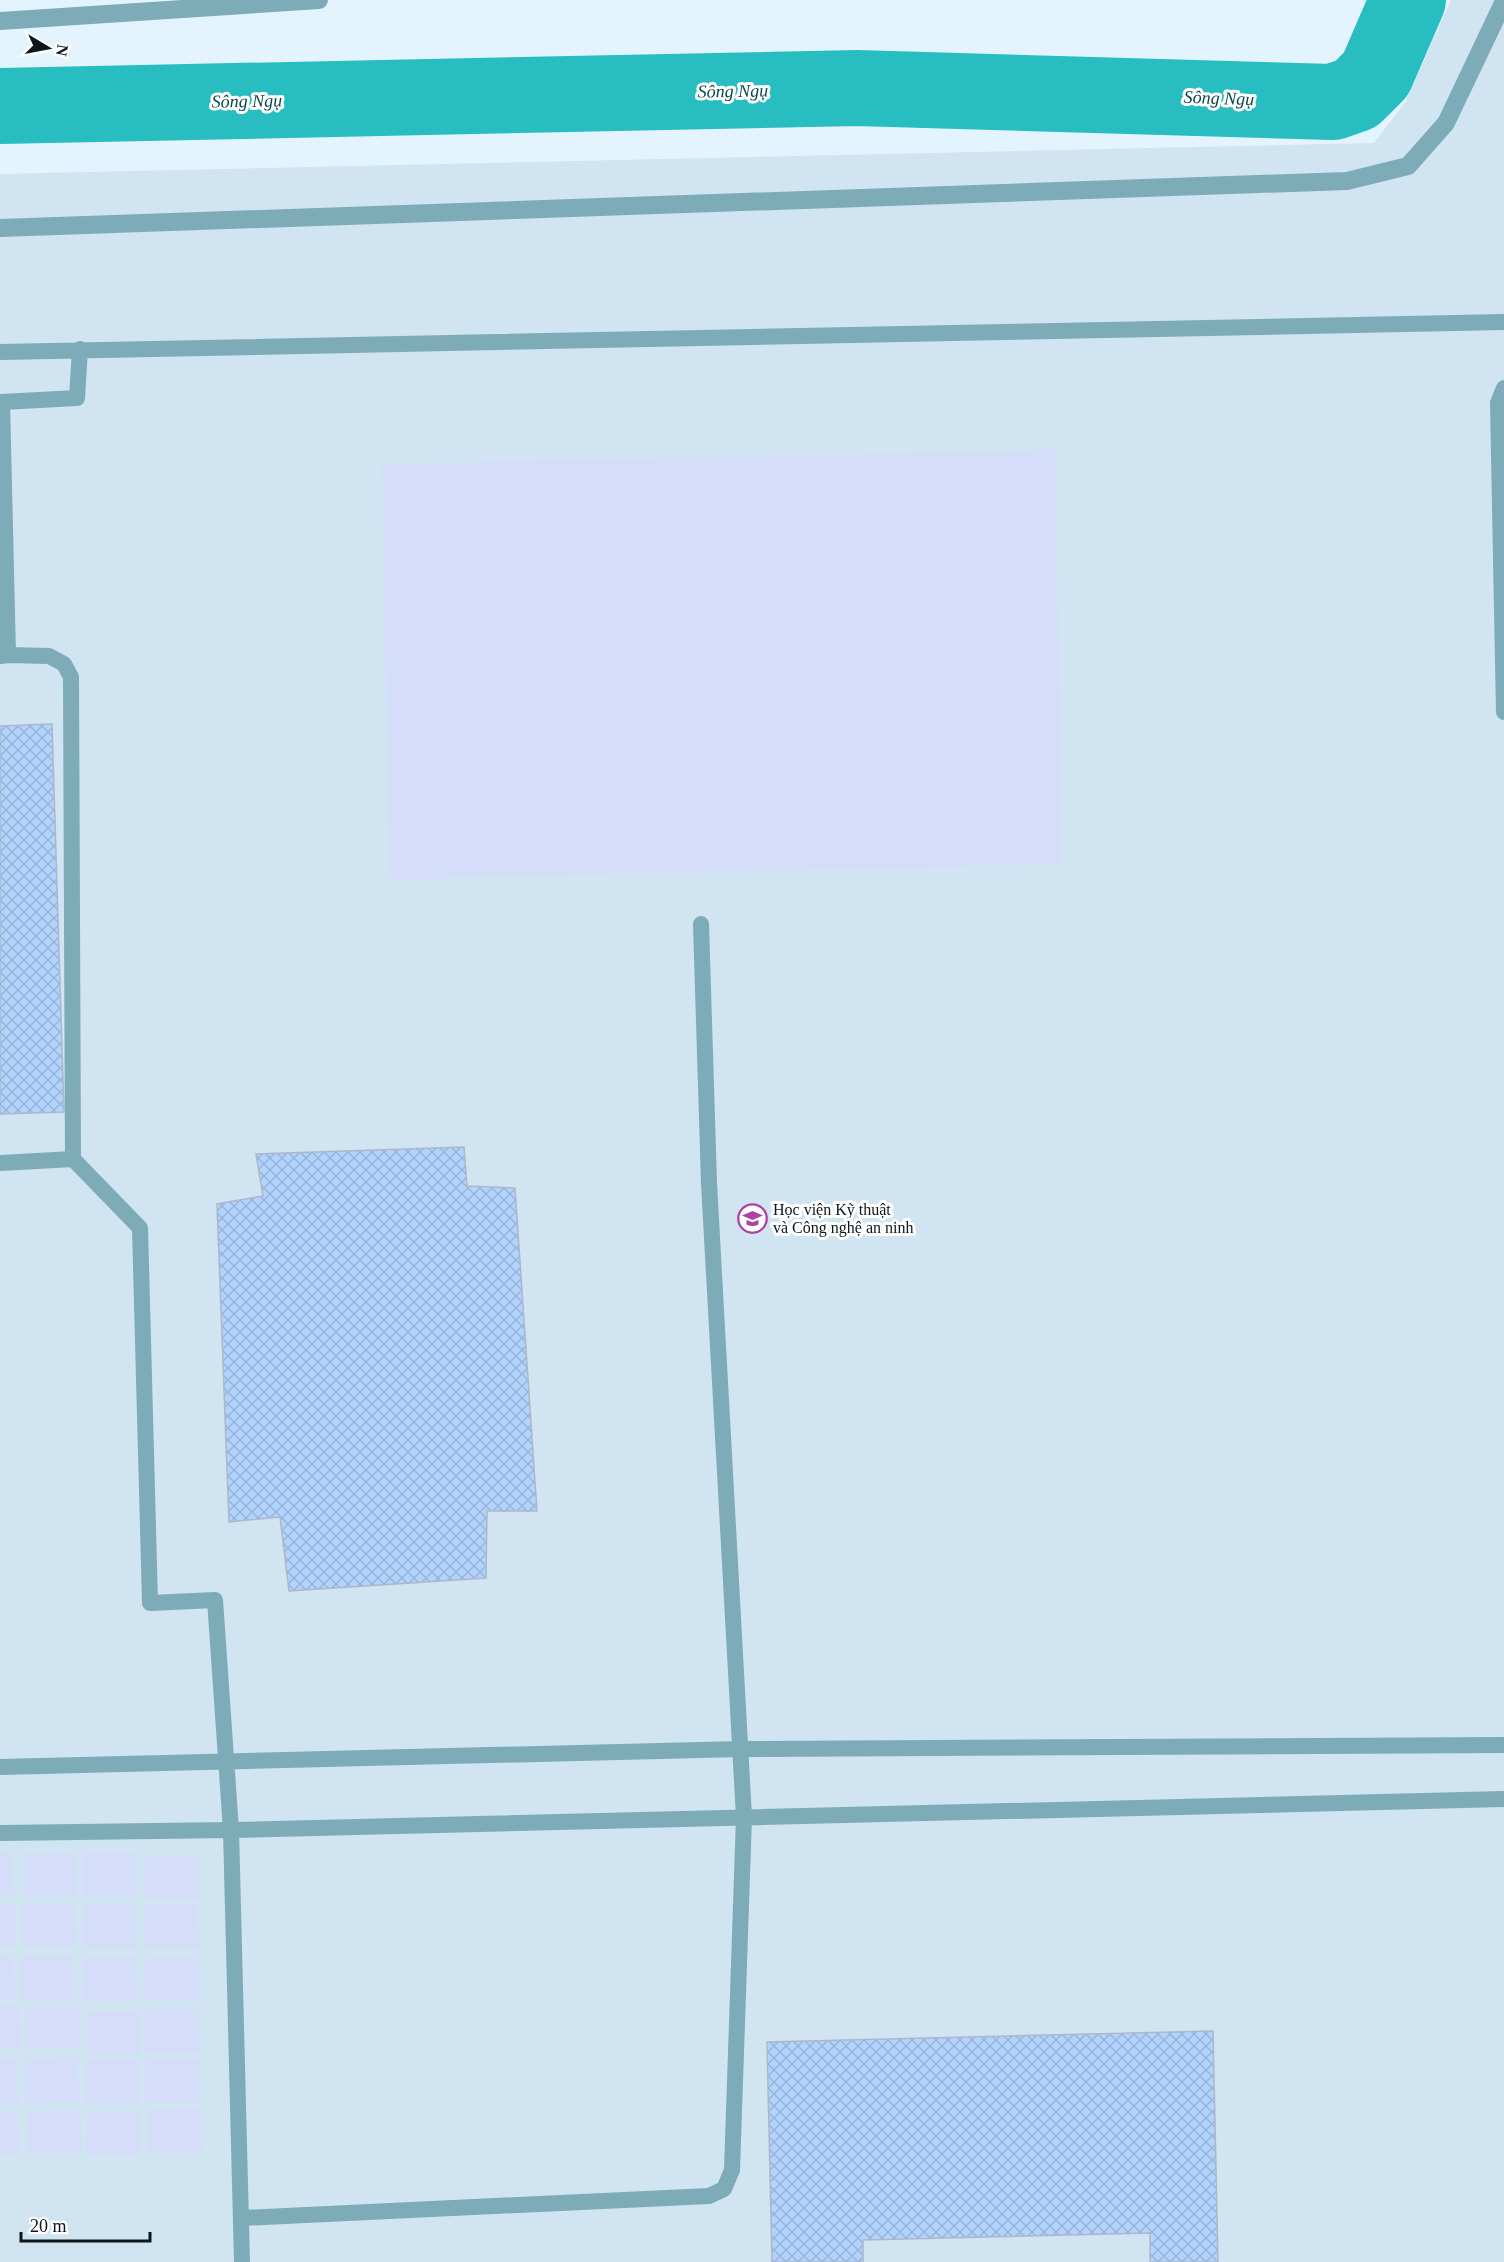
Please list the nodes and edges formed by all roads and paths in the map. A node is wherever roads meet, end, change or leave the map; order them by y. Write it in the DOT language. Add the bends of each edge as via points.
graph roads {
  1 [pos="319,0"];
  2 [pos="1504,1"];
  3 [pos="0,21"];
  4 [pos="0,228"];
  5 [pos="1504,322"];
  6 [pos="80,349"];
  7 [pos="0,352"];
  8 [pos="1504,388"];
  9 [pos="4,655"];
  10 [pos="1504,712"];
  11 [pos="701,924"];
  12 [pos="73,1159"];
  13 [pos="0,1163"];
  14 [pos="1504,1745"];
  15 [pos="741,1749"];
  16 [pos="227,1763"];
  17 [pos="0,1767"];
  18 [pos="1504,1799"];
  19 [pos="744,1817"];
  20 [pos="231,1830"];
  21 [pos="0,1833"];
  22 [pos="241,2218"];
  23 [pos="242,2262"];
  1 -- 3 [label="street"];
  2 -- 4 [label="street" via="1446,123 1408,166 1347,181"];
  5 -- 6 [label="lane"];
  6 -- 7 [label="lane"];
  6 -- 9 [label="lane" via="78,398 2,402"];
  8 -- 10 [label="lane" via="1498,403"];
  9 -- 12 [label="lane" via="49,656 64,664 71,676"];
  11 -- 15 [label="lane" via="709,1183"];
  12 -- 13 [label="lane"];
  12 -- 16 [label="lane" via="140,1228 150,1603 214,1600"];
  14 -- 15 [label="lane"];
  15 -- 16 [label="lane"];
  15 -- 19 [label="lane"];
  16 -- 17 [label="lane"];
  16 -- 20 [label="lane"];
  18 -- 19 [label="lane"];
  19 -- 20 [label="lane"];
  19 -- 22 [label="lane" via="732,2170 724,2189 709,2196"];
  20 -- 21 [label="lane"];
  20 -- 22 [label="lane"];
  22 -- 23 [label="lane"];
}
